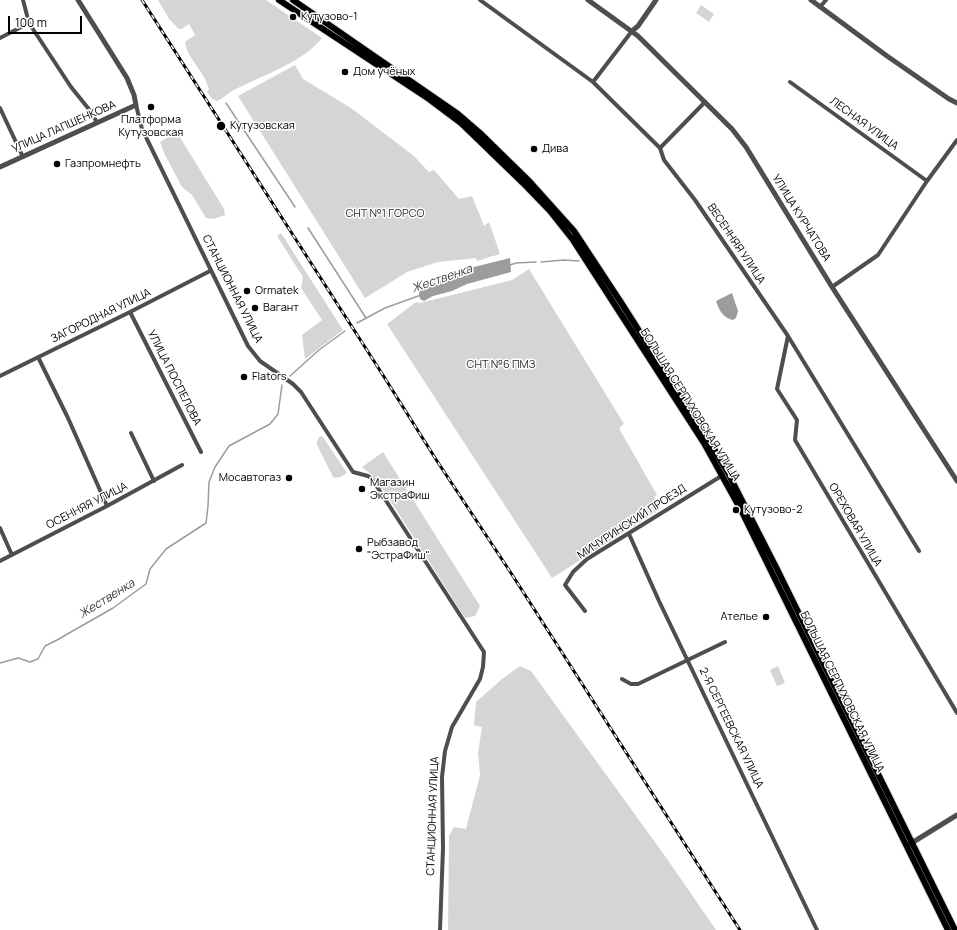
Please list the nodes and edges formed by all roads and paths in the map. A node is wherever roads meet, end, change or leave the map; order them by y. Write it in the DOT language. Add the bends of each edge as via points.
graph roads {
  1 [pos="23,0"];
  2 [pos="78,0"];
  3 [pos="279,0"];
  4 [pos="293,0"];
  5 [pos="480,0"];
  6 [pos="588,0"];
  7 [pos="656,0"];
  8 [pos="811,0"];
  9 [pos="826,0"];
  10 [pos="820,7"];
  11 [pos="29,23"];
  12 [pos="632,31"];
  13 [pos="0,38"];
  14 [pos="594,82"];
  15 [pos="790,82"];
  16 [pos="705,102"];
  17 [pos="957,103"];
  18 [pos="136,105"];
  19 [pos="0,108"];
  20 [pos="97,123"];
  21 [pos="957,140"];
  22 [pos="660,148"];
  23 [pos="22,157"];
  24 [pos="0,167"];
  25 [pos="927,181"];
  26 [pos="210,271"];
  27 [pos="832,287"];
  28 [pos="130,312"];
  29 [pos="788,336"];
  30 [pos="38,357"];
  31 [pos="0,376"];
  32 [pos="131,433"];
  33 [pos="201,452"];
  34 [pos="182,465"];
  35 [pos="723,475"];
  36 [pos="154,481"];
  37 [pos="957,481"];
  38 [pos="107,506"];
  39 [pos="0,528"];
  40 [pos="629,534"];
  41 [pos="919,551"];
  42 [pos="12,555"];
  43 [pos="0,561"];
  44 [pos="585,611"];
  45 [pos="725,642"];
  46 [pos="688,660"];
  47 [pos="622,679"];
  48 [pos="957,714"];
  49 [pos="957,815"];
  50 [pos="909,845"];
  51 [pos="440,930"];
  52 [pos="817,930"];
  53 [pos="948,930"];
  54 [pos="955,930"];
  1 -- 11 [label="street"];
  2 -- 18 [label="street, СТАНЦИОННАЯ УЛИЦА" via="127,78"];
  3 -- 35 [label="main road, БОЛЬШАЯ СЕРПУХОВСКАЯ УЛИЦА" via="445,110 477,138 550,212 581,252"];
  4 -- 50 [label="main road, БОЛЬШАЯ СЕРПУХОВСКАЯ УЛИЦА" via="458,114 546,199 580,240 728,473 776,567"];
  5 -- 14 [label="street, ВЕСЕННЯЯ УЛИЦА"];
  6 -- 12 [label="street, УЛИЦА КУРЧАТОВА"];
  7 -- 12 [label="street"];
  8 -- 10 [label="street"];
  9 -- 10 [label="street"];
  10 -- 17 [label="street"];
  11 -- 13 [label="street"];
  11 -- 20 [label="street"];
  12 -- 14 [label="street"];
  12 -- 16 [label="street, УЛИЦА КУРЧАТОВА"];
  14 -- 22 [label="street, ВЕСЕННЯЯ УЛИЦА"];
  15 -- 25 [label="street, ЛЕСНАЯ УЛИЦА"];
  16 -- 22 [label="street"];
  16 -- 27 [label="street, УЛИЦА КУРЧАТОВА" via="746,147"];
  18 -- 20 [label="street, УЛИЦА ЛАПШЕНКОВА"];
  18 -- 26 [label="street, СТАНЦИОННАЯ УЛИЦА" via="142,130"];
  19 -- 23 [label="street"];
  20 -- 23 [label="street, УЛИЦА ЛАПШЕНКОВА"];
  21 -- 25 [label="street"];
  22 -- 29 [label="street, ВЕСЕННЯЯ УЛИЦА" via="664,160 695,200"];
  23 -- 24 [label="street, УЛИЦА ЛАПШЕНКОВА"];
  25 -- 27 [label="street" via="878,255"];
  26 -- 28 [label="street, ЗАГОРОДНАЯ УЛИЦА"];
  26 -- 51 [label="street, СТАНЦИОННАЯ УЛИЦА" via="248,346 260,361 301,392 353,472 372,479 484,652 480,679 452,727 445,751 442,777"];
  27 -- 37 [label="street, УЛИЦА КУРЧАТОВА"];
  28 -- 30 [label="street, ЗАГОРОДНАЯ УЛИЦА"];
  28 -- 33 [label="street, УЛИЦА ПОСПЕЛОВА"];
  29 -- 41 [label="street, ВЕСЕННЯЯ УЛИЦА"];
  29 -- 48 [label="street, ОРЕХОВАЯ УЛИЦА" via="777,389 797,420 795,440"];
  30 -- 31 [label="street, ЗАГОРОДНАЯ УЛИЦА"];
  30 -- 38 [label="street"];
  32 -- 36 [label="street"];
  34 -- 36 [label="street, ОСЕННЯЯ УЛИЦА"];
  35 -- 40 [label="street, МИЧУРИНСКИЙ ПРОЕЗД"];
  35 -- 50 [label="main road, БОЛЬШАЯ СЕРПУХОВСКАЯ УЛИЦА"];
  36 -- 38 [label="street, ОСЕННЯЯ УЛИЦА"];
  38 -- 42 [label="street, ОСЕННЯЯ УЛИЦА"];
  39 -- 42 [label="street"];
  40 -- 44 [label="street, МИЧУРИНСКИЙ ПРОЕЗД" via="586,559 565,585"];
  40 -- 46 [label="street, 2-Я СЕРГЕЕВСКАЯ УЛИЦА"];
  42 -- 43 [label="street, ОСЕННЯЯ УЛИЦА"];
  45 -- 46 [label="street"];
  46 -- 47 [label="street" via="638,684 631,684"];
  46 -- 52 [label="street, 2-Я СЕРГЕЕВСКАЯ УЛИЦА"];
  49 -- 50 [label="street"];
  50 -- 53 [label="main road, БОЛЬШАЯ СЕРПУХОВСКАЯ УЛИЦА"];
  50 -- 54 [label="main road, БОЛЬШАЯ СЕРПУХОВСКАЯ УЛИЦА"];
}
